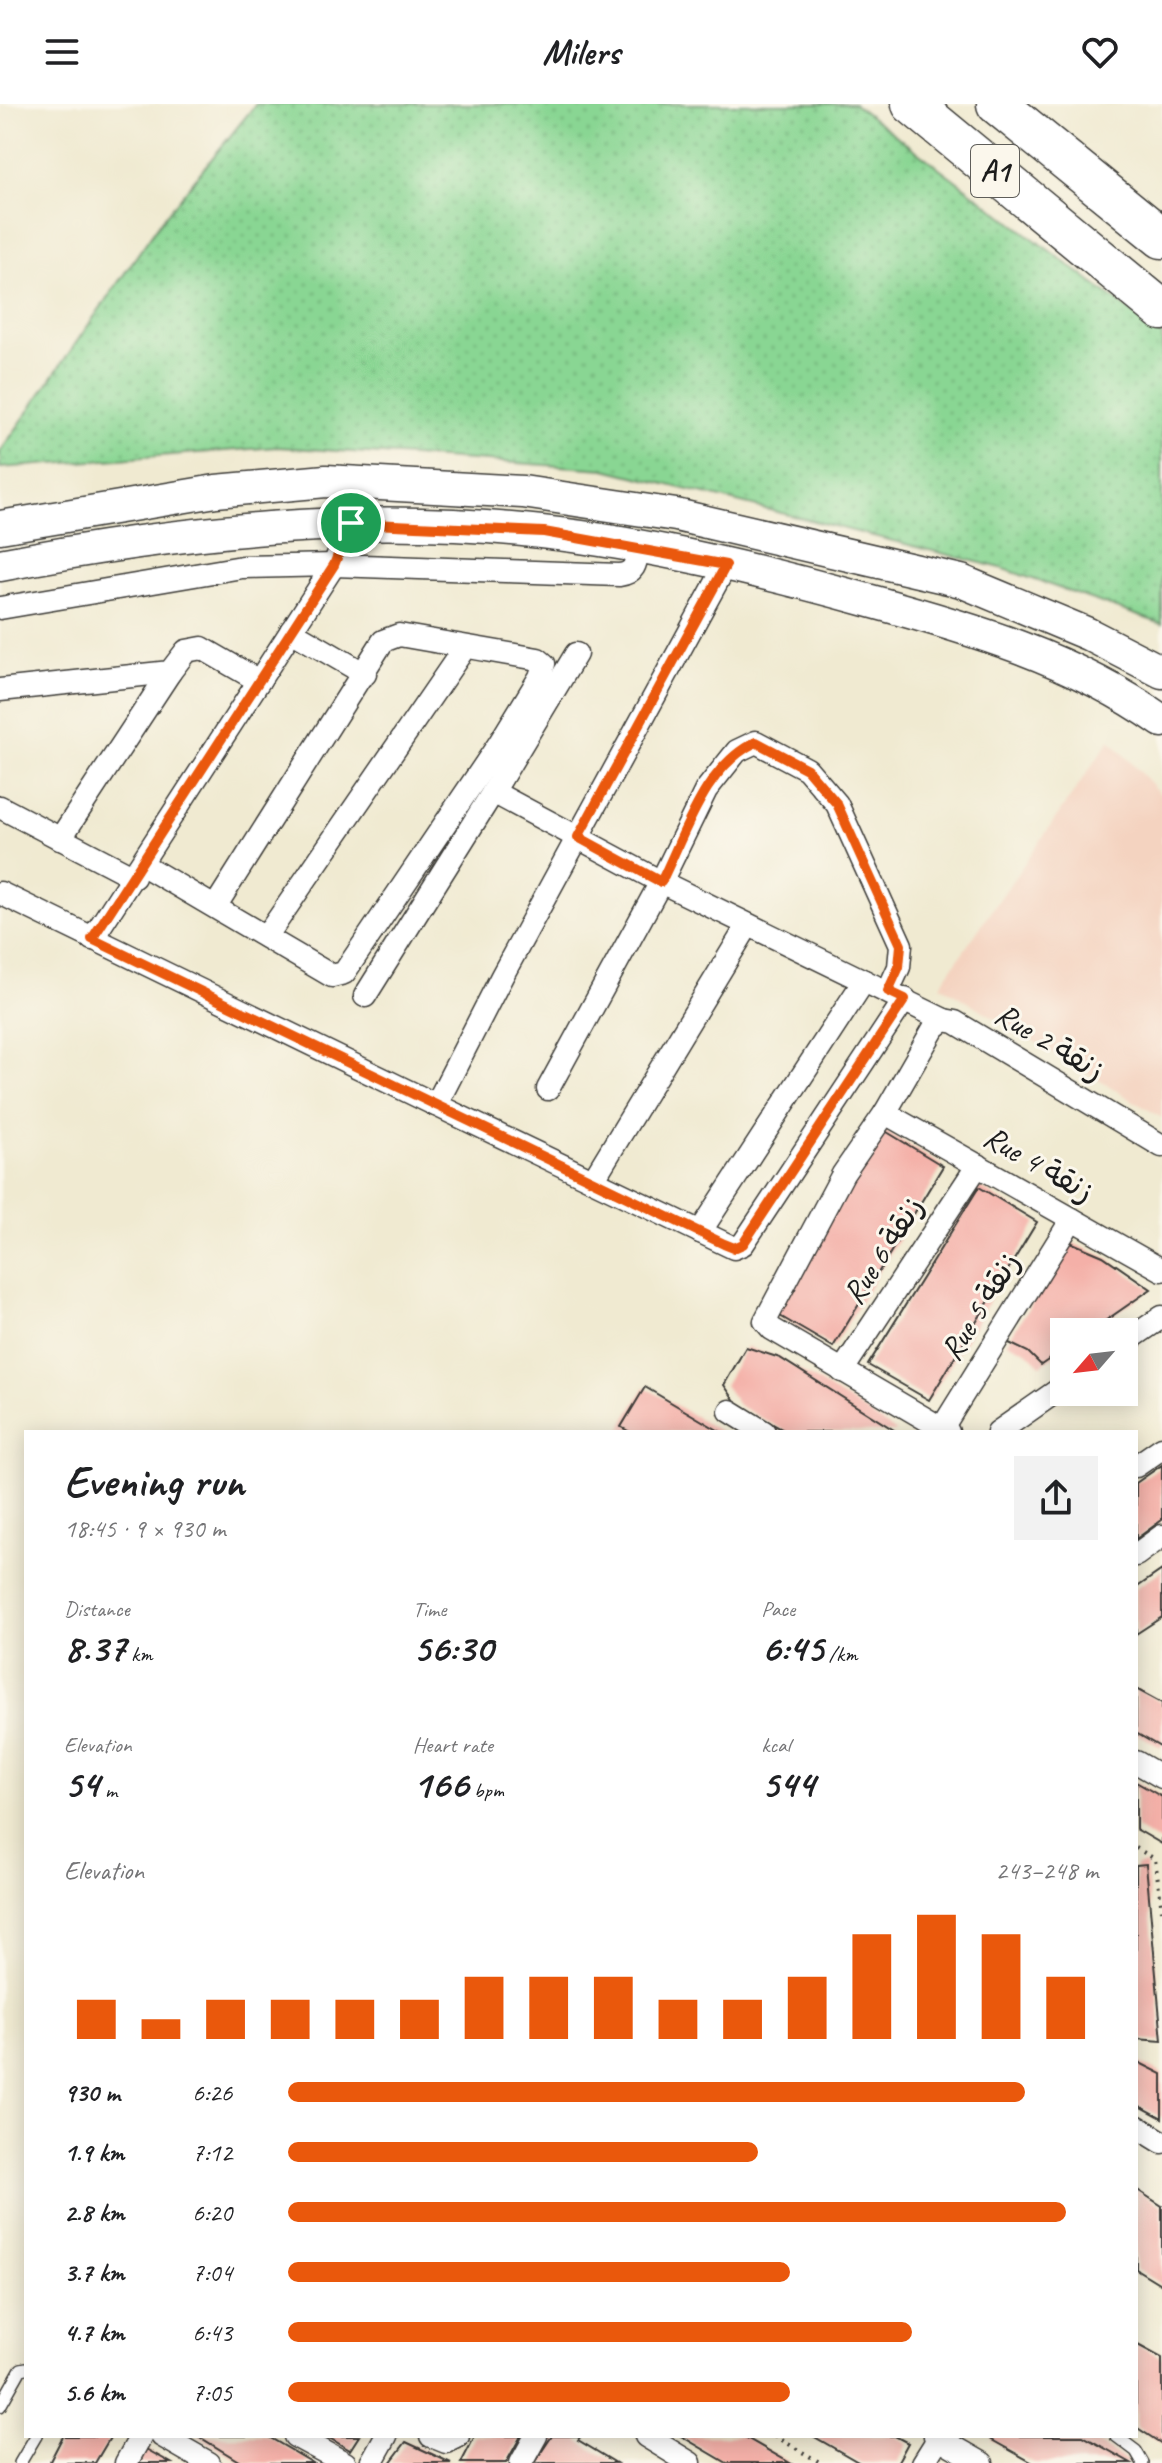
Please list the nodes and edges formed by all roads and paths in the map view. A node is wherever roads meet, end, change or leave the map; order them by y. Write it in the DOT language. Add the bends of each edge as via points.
graph roads {
  1 [pos="912,104"];
  2 [pos="997,104"];
  3 [pos="1162,238"];
  4 [pos="1162,310"];
  5 [pos="351,523"];
  6 [pos="0,527"];
  7 [pos="638,548"];
  8 [pos="0,565"];
  9 [pos="334,565"];
  10 [pos="726,565"];
  11 [pos="0,608"];
  12 [pos="291,631"];
  13 [pos="465,647"];
  14 [pos="576,654"];
  15 [pos="170,672"];
  16 [pos="1162,672"];
  17 [pos="365,674"];
  18 [pos="259,681"];
  19 [pos="0,690"];
  20 [pos="1162,721"];
  21 [pos="493,792"];
  22 [pos="0,807"];
  23 [pos="578,837"];
  24 [pos="60,839"];
  25 [pos="138,871"];
  26 [pos="661,882"];
  27 [pos="0,893"];
  28 [pos="215,907"];
  29 [pos="748,925"];
  30 [pos="266,937"];
  31 [pos="92,939"];
  32 [pos="864,981"];
  33 [pos="897,995"];
  34 [pos="365,996"];
  35 [pos="944,1020"];
  36 [pos="548,1089"];
  37 [pos="436,1105"];
  38 [pos="885,1113"];
  39 [pos="1162,1146"];
  40 [pos="978,1165"];
  41 [pos="593,1180"];
  42 [pos="1072,1219"];
  43 [pos="700,1232"];
  44 [pos="1162,1270"];
  45 [pos="1162,1317"];
  46 [pos="1138,1333"];
  47 [pos="842,1371"];
  48 [pos="1050,1396"];
  49 [pos="730,1411"];
  50 [pos="761,1430"];
  51 [pos="945,1430"];
  52 [pos="1001,1430"];
  53 [pos="1162,1448"];
  54 [pos="1138,1465"];
  55 [pos="1162,1536"];
  56 [pos="1138,1554"];
  57 [pos="1138,1763"];
  58 [pos="1162,1777"];
  59 [pos="1138,1849"];
  60 [pos="1162,1910"];
  61 [pos="1138,2127"];
  62 [pos="1162,2142"];
  63 [pos="24,2368"];
  64 [pos="0,2406"];
  65 [pos="35,2438"];
  66 [pos="140,2438"];
  67 [pos="165,2438"];
  68 [pos="299,2438"];
  69 [pos="385,2438"];
  70 [pos="535,2438"];
  71 [pos="649,2438"];
  72 [pos="778,2438"];
  73 [pos="937,2438"];
  74 [pos="940,2438"];
  75 [pos="1119,2438"];
  76 [pos="20,2463"];
  77 [pos="126,2463"];
  78 [pos="209,2463"];
  79 [pos="345,2463"];
  80 [pos="371,2463"];
  81 [pos="521,2463"];
  82 [pos="690,2463"];
  83 [pos="821,2463"];
  84 [pos="923,2463"];
  85 [pos="982,2463"];
  86 [pos="1143,2463"];
  1 -- 4 [label="highway, A1"];
  2 -- 3 [label="highway, A1"];
  5 -- 7 [label="street" via="544,532"];
  5 -- 8 [label="street" via="133,542"];
  5 -- 9 [label="street"];
  6 -- 16 [label="street" via="216,491 326,481 553,495 747,530 961,581 1088,634"];
  7 -- 9 [label="street" via="635,566 619,575"];
  7 -- 10 [label="street"];
  9 -- 11 [label="street" via="242,567"];
  9 -- 12 [label="street"];
  10 -- 20 [label="street" via="1012,643 1105,685"];
  10 -- 23 [label="street"];
  12 -- 17 [label="street"];
  12 -- 18 [label="street"];
  13 -- 17 [label="street" via="391,636"];
  13 -- 30 [label="street"];
  13 -- 30 [label="street" via="538,659 544,670 344,973 332,976"];
  14 -- 21 [label="street"];
  15 -- 18 [label="street" via="186,651 202,648"];
  15 -- 19 [label="street"];
  15 -- 24 [label="street"];
  17 -- 28 [label="street"];
  18 -- 25 [label="street"];
  21 -- 23 [label="street, Rue 2 زنقة"];
  21 -- 34 [label="street"];
  22 -- 24 [label="street"];
  23 -- 26 [label="street, Rue 2 زنقة"];
  23 -- 37 [label="street"];
  24 -- 25 [label="street"];
  25 -- 28 [label="street"];
  25 -- 31 [label="street"];
  26 -- 29 [label="street, Rue 2 زنقة"];
  26 -- 33 [label="street" via="706,790 737,751 756,742 807,769 837,804 901,945"];
  26 -- 36 [label="street"];
  27 -- 31 [label="street"];
  28 -- 30 [label="street"];
  29 -- 32 [label="street, Rue 2 زنقة"];
  29 -- 41 [label="street"];
  31 -- 37 [label="street"];
  32 -- 33 [label="street, Rue 2 زنقة"];
  32 -- 43 [label="street"];
  33 -- 35 [label="street, Rue 2 زنقة"];
  33 -- 43 [label="street" via="743,1244 734,1248"];
  35 -- 38 [label="street" via="934,1028"];
  35 -- 39 [label="street, Rue 2 زنقة"];
  37 -- 41 [label="street"];
  38 -- 40 [label="street, Rue 4 زنقة"];
  38 -- 47 [label="street" via="843,1174 765,1321"];
  40 -- 42 [label="street, Rue 4 زنقة"];
  40 -- 47 [label="street, Rue 6 زنقة"];
  41 -- 43 [label="street"];
  42 -- 44 [label="street, Rue 4 زنقة"];
  42 -- 51 [label="street, Rue 5 زنقة"];
  45 -- 46 [label="street"];
  47 -- 51 [label="street"];
  48 -- 52 [label="street"];
  49 -- 50 [label="street"];
  53 -- 54 [label="street"];
  55 -- 56 [label="street"];
  57 -- 58 [label="street"];
  59 -- 60 [label="path" via="1155,1859"];
  61 -- 62 [label="street"];
  63 -- 64 [label="lane"];
  65 -- 76 [label="lane"];
  66 -- 77 [label="street"];
  67 -- 78 [label="street"];
  68 -- 79 [label="street"];
  69 -- 80 [label="street"];
  70 -- 81 [label="street"];
  71 -- 82 [label="street"];
  72 -- 83 [label="path"];
  73 -- 84 [label="street"];
  74 -- 85 [label="street"];
  75 -- 86 [label="lane"];
}
